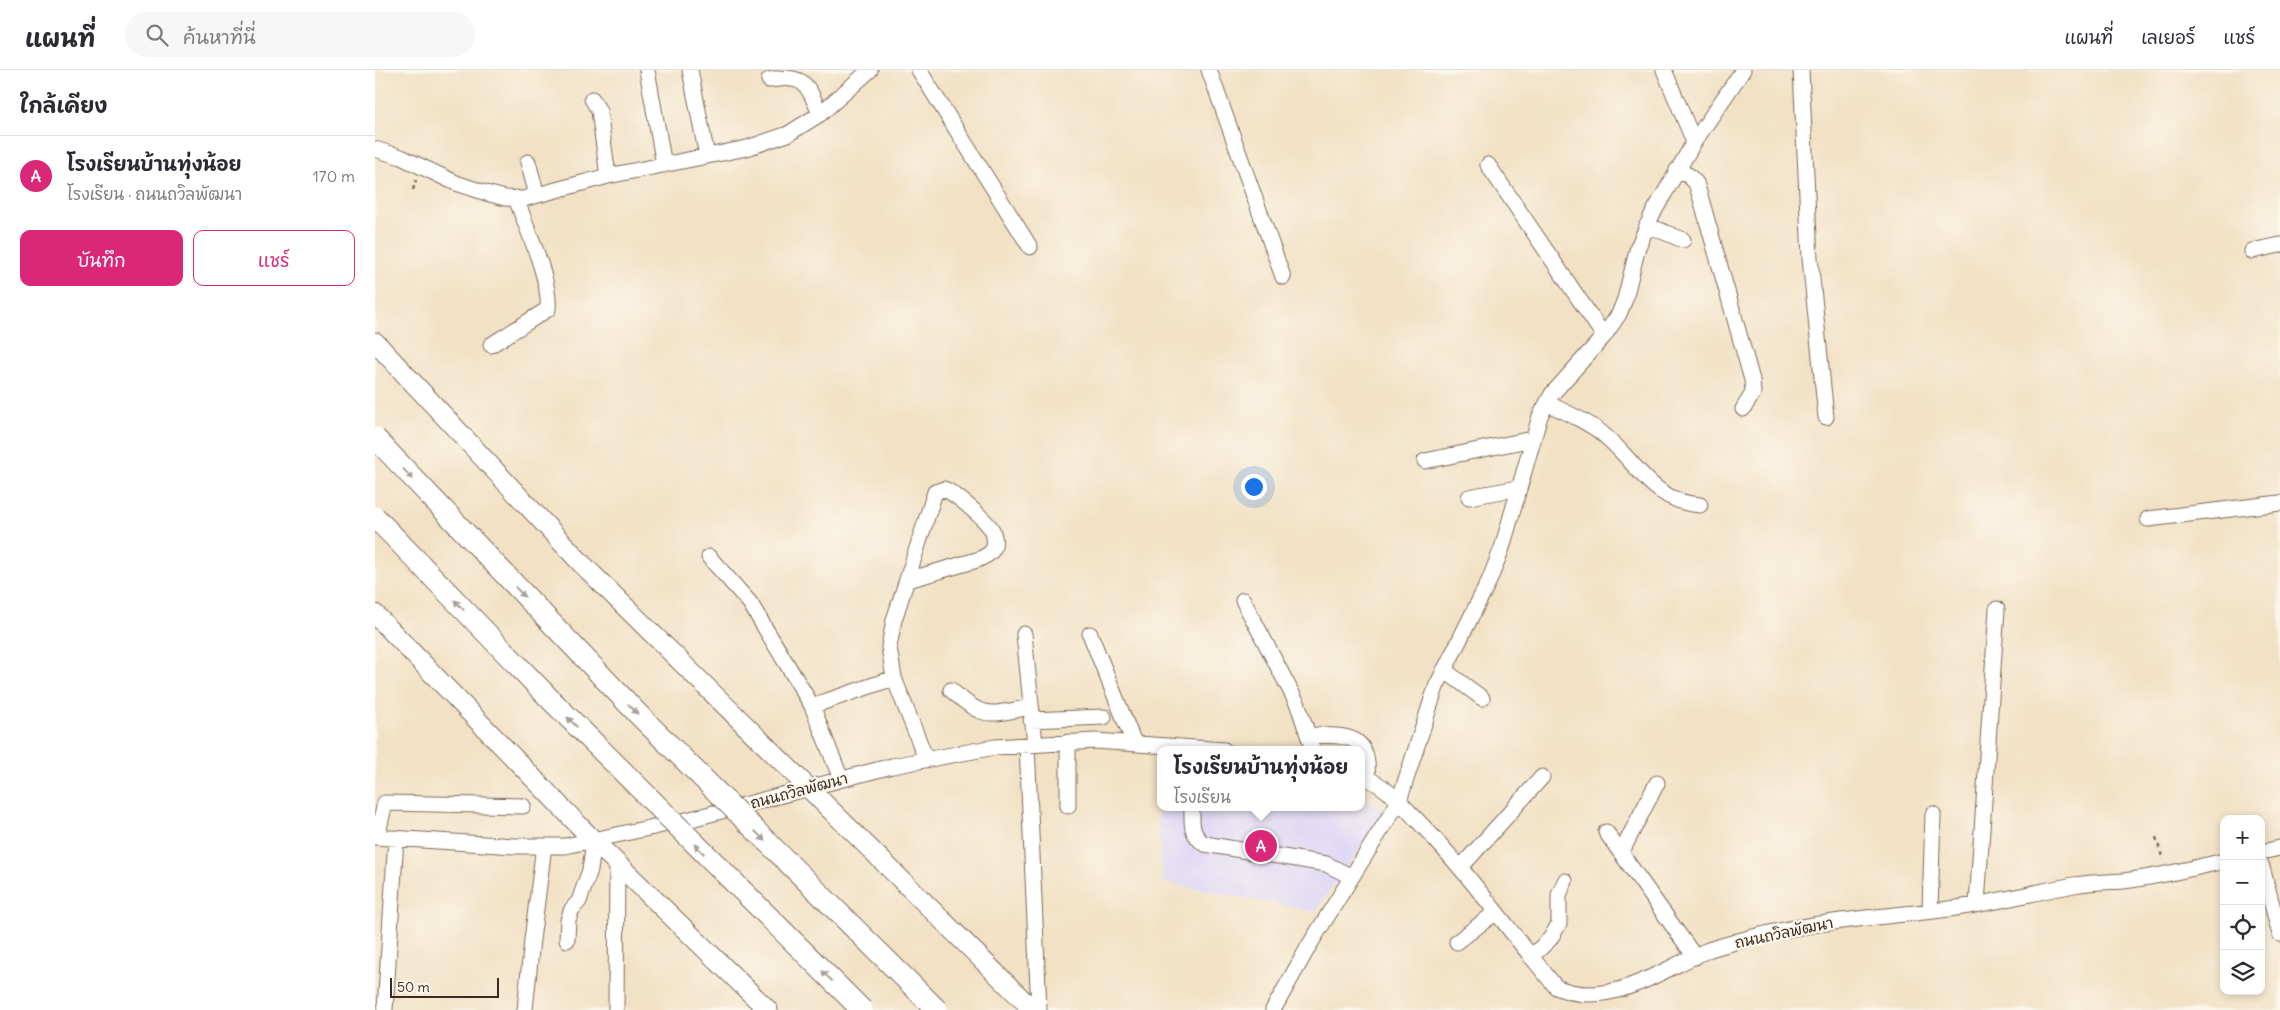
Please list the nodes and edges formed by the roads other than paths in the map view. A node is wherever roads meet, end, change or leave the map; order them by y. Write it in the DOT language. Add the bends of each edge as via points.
graph roads {
  1 [pos="647,70"];
  2 [pos="690,70"];
  3 [pos="919,70"];
  4 [pos="1209,70"];
  5 [pos="1664,70"];
  6 [pos="1743,70"];
  7 [pos="1801,70"];
  8 [pos="867,71"];
  9 [pos="769,80"];
  10 [pos="592,98"];
  11 [pos="821,114"];
  12 [pos="1694,142"];
  13 [pos="375,149"];
  14 [pos="707,156"];
  15 [pos="528,162"];
  16 [pos="664,165"];
  17 [pos="1488,165"];
  18 [pos="1677,170"];
  19 [pos="608,176"];
  20 [pos="537,195"];
  21 [pos="516,198"];
  22 [pos="1647,225"];
  23 [pos="1683,240"];
  24 [pos="2280,245"];
  25 [pos="1030,247"];
  26 [pos="2252,251"];
  27 [pos="1283,277"];
  28 [pos="1604,336"];
  29 [pos="375,342"];
  30 [pos="491,345"];
  31 [pos="1547,403"];
  32 [pos="1743,409"];
  33 [pos="1826,416"];
  34 [pos="375,438"];
  35 [pos="1532,439"];
  36 [pos="1425,461"];
  37 [pos="1518,488"];
  38 [pos="1469,497"];
  39 [pos="2280,503"];
  40 [pos="1700,505"];
  41 [pos="375,517"];
  42 [pos="2148,519"];
  43 [pos="709,557"];
  44 [pos="908,580"];
  45 [pos="1243,600"];
  46 [pos="1997,609"];
  47 [pos="375,614"];
  48 [pos="1024,634"];
  49 [pos="1090,634"];
  50 [pos="1444,670"];
  51 [pos="895,678"];
  52 [pos="951,690"];
  53 [pos="1482,698"];
  54 [pos="812,706"];
  55 [pos="1031,713"];
  56 [pos="1104,717"];
  57 [pos="1309,735"];
  58 [pos="1068,742"];
  59 [pos="1031,744"];
  60 [pos="1134,744"];
  61 [pos="1164,746"];
  62 [pos="1312,746"];
  63 [pos="1360,746"];
  64 [pos="1365,752"];
  65 [pos="926,759"];
  66 [pos="1365,774"];
  67 [pos="1542,777"];
  68 [pos="1365,778"];
  69 [pos="841,780"];
  70 [pos="1657,783"];
  71 [pos="809,788"];
  72 [pos="380,798"];
  73 [pos="1399,801"];
  74 [pos="523,806"];
  75 [pos="1068,806"];
  76 [pos="1192,811"];
  77 [pos="1933,814"];
  78 [pos="1606,832"];
  79 [pos="376,837"];
  80 [pos="397,838"];
  81 [pos="595,840"];
  82 [pos="544,846"];
  83 [pos="2280,848"];
  84 [pos="2265,851"];
  85 [pos="1621,853"];
  86 [pos="617,862"];
  87 [pos="2220,862"];
  88 [pos="1461,867"];
  89 [pos="1352,877"];
  90 [pos="2265,879"];
  91 [pos="1565,881"];
  92 [pos="1977,904"];
  93 [pos="1930,911"];
  94 [pos="1496,912"];
  95 [pos="2280,934"];
  96 [pos="567,940"];
  97 [pos="1457,942"];
  98 [pos="1531,957"];
  99 [pos="1695,957"];
  100 [pos="1610,1006"];
  101 [pos="385,1010"];
  102 [pos="525,1010"];
  103 [pos="617,1010"];
  104 [pos="768,1010"];
  105 [pos="862,1010"];
  106 [pos="937,1010"];
  107 [pos="1033,1010"];
  108 [pos="1039,1010"];
  109 [pos="1273,1010"];
  1 -- 16 [label="street"];
  2 -- 14 [label="street"];
  3 -- 25 [label="street"];
  4 -- 27 [label="street"];
  5 -- 12 [label="street"];
  6 -- 12 [label="street"];
  7 -- 33 [label="street" via="1810,258"];
  8 -- 11 [label="street"];
  9 -- 11 [label="street" via="788,77 804,83"];
  10 -- 19 [label="street" via="599,112"];
  11 -- 14 [label="street" via="788,134 747,148"];
  12 -- 18 [label="street"];
  13 -- 21 [label="street" via="471,188"];
  14 -- 16 [label="street"];
  15 -- 20 [label="street"];
  16 -- 19 [label="street"];
  17 -- 28 [label="street"];
  18 -- 22 [label="street"];
  18 -- 32 [label="street" via="1692,179 1701,198 1747,362 1753,394"];
  19 -- 20 [label="street"];
  20 -- 21 [label="street"];
  21 -- 30 [label="street" via="545,280 548,309"];
  22 -- 23 [label="street"];
  22 -- 28 [label="street" via="1625,299"];
  24 -- 26 [label="street"];
  28 -- 31 [label="street"];
  29 -- 71 [label="main road" via="582,564"];
  31 -- 35 [label="street"];
  31 -- 40 [label="street" via="1604,435 1651,484 1675,501"];
  34 -- 106 [label="highway, one-way, bridge" via="638,714"];
  35 -- 36 [label="street"];
  35 -- 37 [label="street"];
  37 -- 38 [label="street"];
  37 -- 50 [label="street" via="1502,548 1489,581"];
  39 -- 42 [label="street"];
  105 -- 41 [label="highway, one-way, bridge" via="547,696"];
  43 -- 54 [label="street" via="750,603"];
  44 -- 44 [label="street" via="935,492 944,489 954,492 992,530 993,549 977,560"];
  44 -- 51 [label="street" via="889,647"];
  45 -- 57 [label="street" via="1298,705"];
  46 -- 92 [label="street"];
  47 -- 81 [label="main road"];
  48 -- 55 [label="street"];
  49 -- 60 [label="street"];
  50 -- 53 [label="street"];
  50 -- 73 [label="street"];
  51 -- 54 [label="street"];
  51 -- 65 [label="street"];
  52 -- 55 [label="street" via="983,713"];
  54 -- 69 [label="street"];
  55 -- 56 [label="street"];
  55 -- 59 [label="street"];
  57 -- 62 [label="street"];
  57 -- 63 [label="street" via="1345,736"];
  58 -- 59 [label="street, ถนนถวิลพัฒนา"];
  58 -- 60 [label="street, ถนนถวิลพัฒนา"];
  58 -- 75 [label="street"];
  59 -- 65 [label="street, ถนนถวิลพัฒนา"];
  59 -- 108 [label="street"];
  60 -- 61 [label="street, ถนนถวิลพัฒนา"];
  64 -- 66 [label="street" via="1369,764"];
  65 -- 69 [label="street, ถนนถวิลพัฒนา"];
  67 -- 88 [label="street"];
  68 -- 73 [label="street, ถนนถวิลพัฒนา"];
  69 -- 71 [label="street, ถนนถวิลพัฒนา"];
  70 -- 85 [label="street"];
  71 -- 81 [label="street, ถนนถวิลพัฒนา" via="691,820"];
  71 -- 107 [label="main road"];
  72 -- 74 [label="street"];
  72 -- 79 [label="street"];
  73 -- 88 [label="street, ถนนถวิลพัฒนา"];
  73 -- 89 [label="street"];
  76 -- 89 [label="street" via="1193,832 1197,840 1205,844 1326,864"];
  77 -- 93 [label="street"];
  78 -- 85 [label="street"];
  79 -- 80 [label="street, ถนนถวิลพัฒนา"];
  80 -- 82 [label="street, ถนนถวิลพัฒนา"];
  80 -- 101 [label="street"];
  81 -- 82 [label="street, ถนนถวิลพัฒนา"];
  81 -- 86 [label="main road"];
  81 -- 96 [label="street" via="590,870 579,902 568,920"];
  82 -- 102 [label="street"];
  83 -- 84 [label="street"];
  85 -- 99 [label="street"];
  86 -- 103 [label="street"];
  86 -- 104 [label="main road"];
  87 -- 92 [label="street, ถนนถวิลพัฒนา" via="2167,874 2077,884"];
  88 -- 94 [label="street, ถนนถวิลพัฒนา"];
  89 -- 109 [label="street"];
  90 -- 95 [label="street"];
  91 -- 98 [label="street" via="1559,895 1559,924"];
  92 -- 93 [label="street, ถนนถวิลพัฒนา"];
  93 -- 99 [label="street, ถนนถวิลพัฒนา" via="1764,934"];
  94 -- 97 [label="street"];
  94 -- 98 [label="street, ถนนถวิลพัฒนา"];
  98 -- 100 [label="street, ถนนถวิลพัฒนา" via="1566,995"];
  99 -- 100 [label="street, ถนนถวิลพัฒนา"];
}
